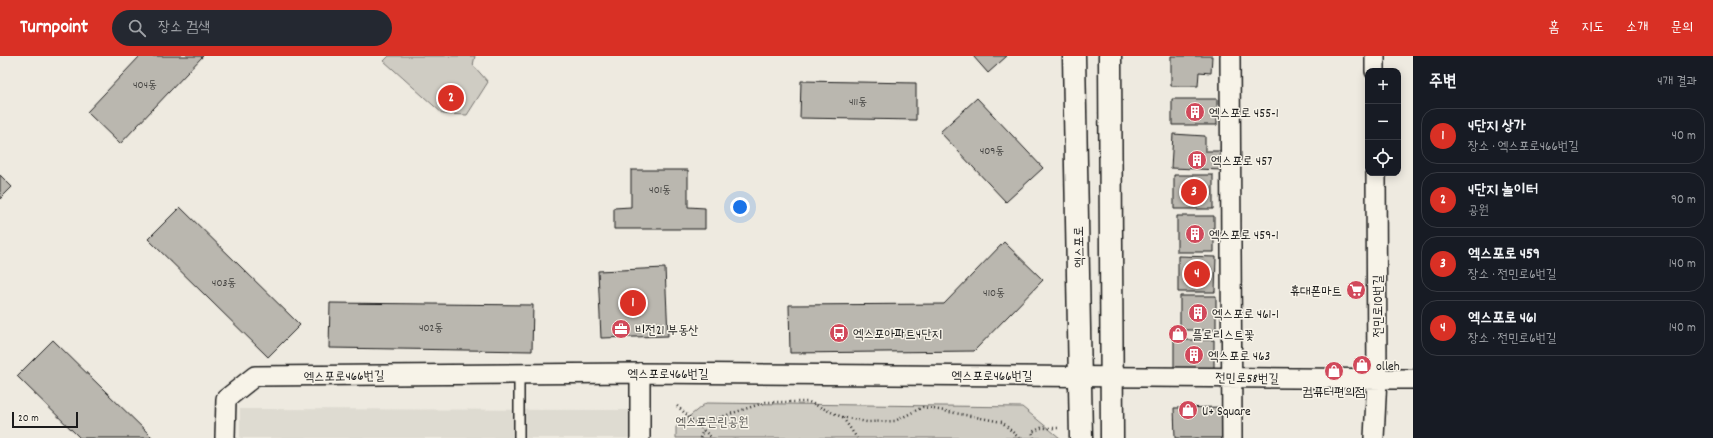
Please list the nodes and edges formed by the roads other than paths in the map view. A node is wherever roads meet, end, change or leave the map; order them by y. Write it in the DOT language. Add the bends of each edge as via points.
graph roads {
  1 [pos="1074,56"];
  2 [pos="1110,56"];
  3 [pos="1230,56"];
  4 [pos="1375,56"];
  5 [pos="1375,68"];
  6 [pos="1376,176"];
  7 [pos="640,373"];
  8 [pos="518,374"];
  9 [pos="1080,375"];
  10 [pos="1112,376"];
  11 [pos="1232,377"];
  12 [pos="1377,378"];
  13 [pos="1413,379"];
  14 [pos="1081,433"];
  15 [pos="225,438"];
  16 [pos="519,438"];
  17 [pos="640,438"];
  18 [pos="1112,438"];
  19 [pos="1232,438"];
  20 [pos="1374,438"];
  1 -- 9 [label="main road, 엑스포로"];
  2 -- 10 [label="main road"];
  3 -- 11 [label="street"];
  4 -- 5 [label="street"];
  6 -- 12 [label="street, 전민로10번길"];
  7 -- 8 [label="street, 엑스포로466번길"];
  7 -- 9 [label="street, 엑스포로466번길"];
  7 -- 17 [label="street"];
  8 -- 15 [label="street, 엑스포로466번길" via="255,376 226,398"];
  8 -- 16 [label="lane"];
  9 -- 10 [label="street, 전민로58번길"];
  9 -- 14 [label="main road, 엑스포로"];
  10 -- 11 [label="street, 전민로58번길"];
  10 -- 18 [label="main road"];
  11 -- 12 [label="street, 전민로58번길"];
  11 -- 19 [label="street"];
  12 -- 13 [label="street, 전민로58번길"];
  12 -- 20 [label="street, 전민로10번길"];
}
